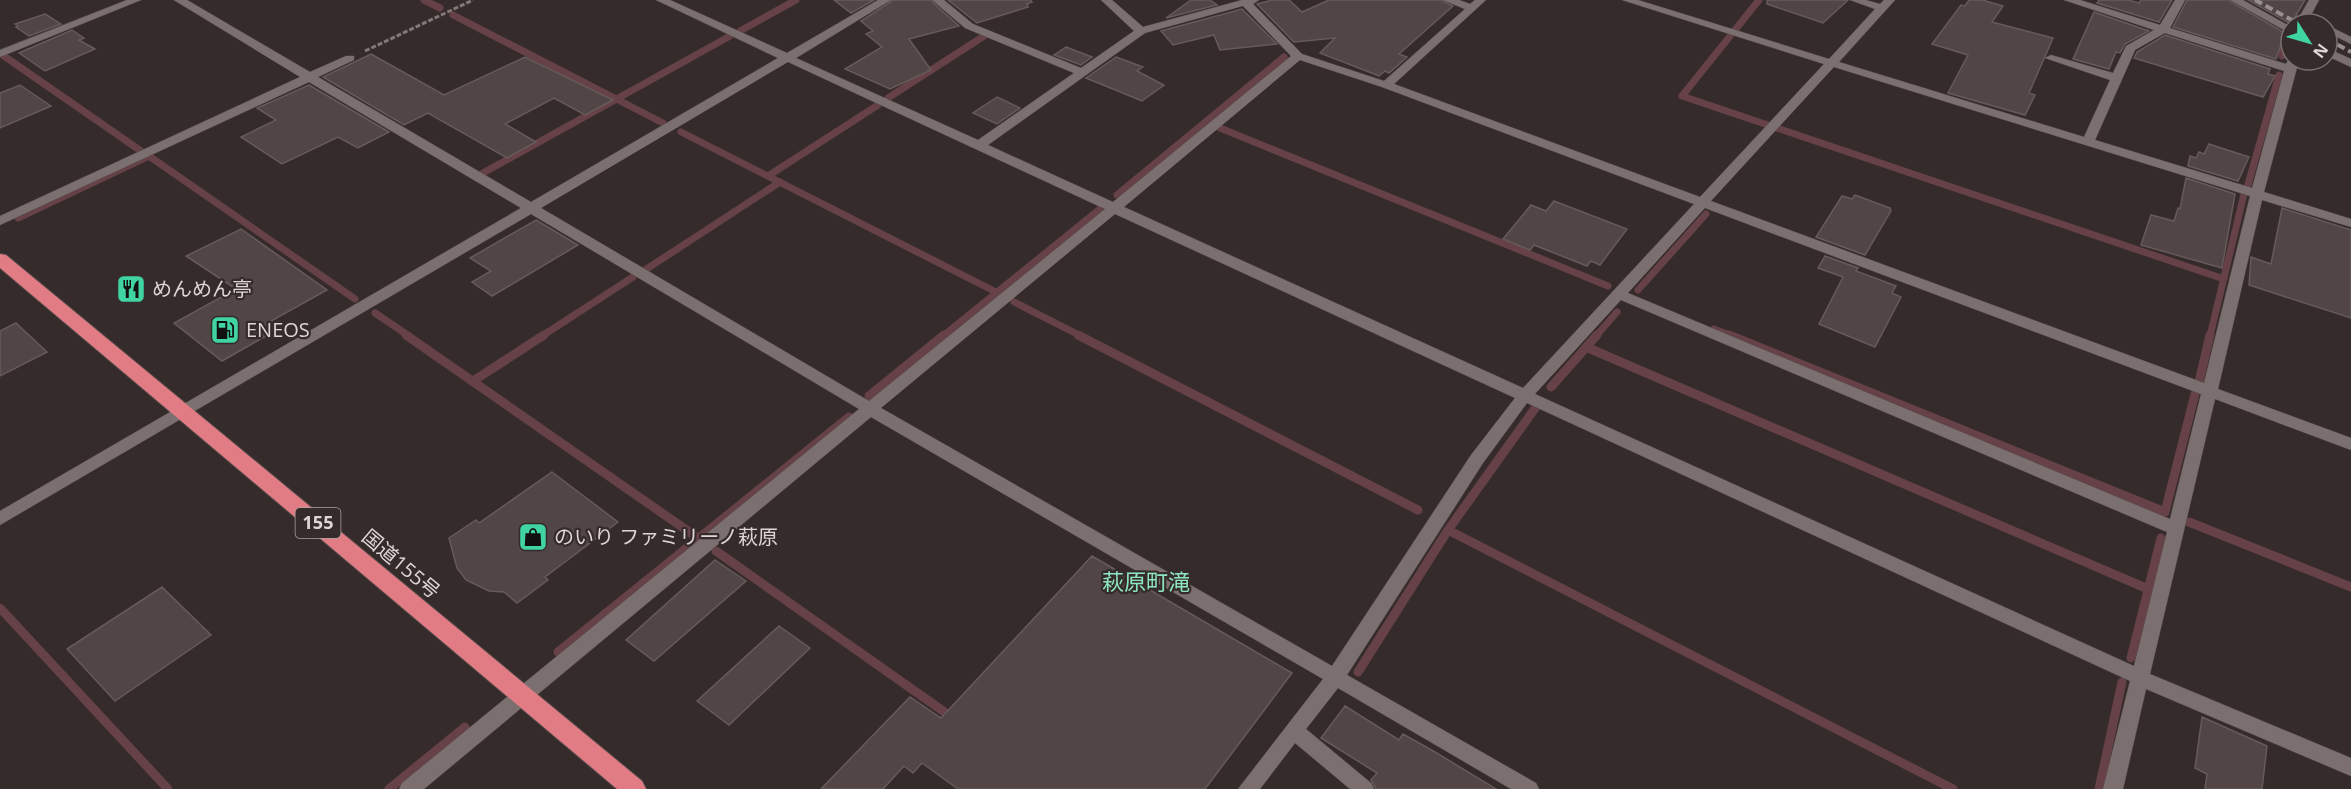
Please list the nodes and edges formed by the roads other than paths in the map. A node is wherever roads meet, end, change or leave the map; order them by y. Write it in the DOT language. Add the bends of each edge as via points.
graph roads {
  1 [pos="136,0"];
  2 [pos="179,0"];
  3 [pos="661,0"];
  4 [pos="886,0"];
  5 [pos="937,0"];
  6 [pos="1106,0"];
  7 [pos="1448,0"];
  8 [pos="1627,0"];
  9 [pos="1856,0"];
  10 [pos="2069,0"];
  11 [pos="2180,0"];
  12 [pos="2235,0"];
  13 [pos="1251,1"];
  14 [pos="1226,3"];
  15 [pos="1476,4"];
  16 [pos="1886,4"];
  17 [pos="2279,24"];
  18 [pos="2163,30"];
  19 [pos="1141,31"];
  20 [pos="0,54"];
  21 [pos="1298,56"];
  22 [pos="350,58"];
  23 [pos="2051,58"];
  24 [pos="789,59"];
  25 [pos="2279,61"];
  26 [pos="1831,63"];
  27 [pos="2290,72"];
  28 [pos="1083,73"];
  29 [pos="308,77"];
  30 [pos="2117,78"];
  31 [pos="1386,85"];
  32 [pos="2088,141"];
  33 [pos="980,145"];
  34 [pos="2257,195"];
  35 [pos="1702,202"];
  36 [pos="531,208"];
  37 [pos="1115,208"];
  38 [pos="0,221"];
  39 [pos="2351,224"];
  40 [pos="0,259"];
  41 [pos="1618,294"];
  42 [pos="2208,392"];
  43 [pos="1525,395"];
  44 [pos="872,410"];
  45 [pos="184,411"];
  46 [pos="2351,444"];
  47 [pos="0,519"];
  48 [pos="2175,528"];
  49 [pos="1336,676"];
  50 [pos="2141,678"];
  51 [pos="523,696"];
  52 [pos="1294,731"];
  53 [pos="2351,767"];
  54 [pos="409,789"];
  55 [pos="634,789"];
  56 [pos="1248,789"];
  57 [pos="1364,789"];
  58 [pos="1529,789"];
  59 [pos="2113,789"];
  1 -- 20 [label="street"];
  2 -- 29 [label="street"];
  3 -- 24 [label="street"];
  4 -- 24 [label="street"];
  5 -- 28 [label="street" via="969,26"];
  6 -- 19 [label="street"];
  7 -- 15 [label="street"];
  8 -- 26 [label="street"];
  9 -- 16 [label="street"];
  10 -- 18 [label="street"];
  11 -- 18 [label="street"];
  12 -- 17 [label="street"];
  13 -- 14 [label="street"];
  13 -- 21 [label="street"];
  14 -- 19 [label="street"];
  15 -- 31 [label="street"];
  16 -- 26 [label="street"];
  18 -- 25 [label="street"];
  18 -- 30 [label="street" via="2130,48"];
  19 -- 28 [label="street"];
  21 -- 31 [label="street"];
  21 -- 37 [label="street"];
  22 -- 29 [label="street"];
  23 -- 30 [label="street"];
  24 -- 33 [label="street"];
  24 -- 36 [label="street"];
  26 -- 32 [label="street"];
  26 -- 35 [label="street"];
  27 -- 34 [label="street"];
  28 -- 33 [label="street"];
  29 -- 36 [label="street"];
  29 -- 38 [label="street"];
  30 -- 32 [label="street"];
  31 -- 35 [label="street"];
  32 -- 34 [label="street"];
  33 -- 37 [label="street"];
  34 -- 39 [label="street"];
  34 -- 42 [label="street"];
  35 -- 41 [label="street"];
  35 -- 42 [label="street"];
  36 -- 44 [label="street"];
  36 -- 45 [label="street"];
  37 -- 43 [label="street"];
  37 -- 44 [label="street"];
  40 -- 45 [label="highway, 国道155号 / 155"];
  41 -- 43 [label="street"];
  41 -- 48 [label="street"];
  42 -- 46 [label="street"];
  42 -- 48 [label="street"];
  43 -- 49 [label="street" via="1477,459"];
  43 -- 50 [label="street"];
  44 -- 49 [label="street"];
  44 -- 51 [label="street"];
  45 -- 47 [label="street"];
  45 -- 51 [label="highway, 国道155号 / 155"];
  48 -- 50 [label="street"];
  49 -- 52 [label="street"];
  49 -- 58 [label="street"];
  50 -- 53 [label="street"];
  50 -- 59 [label="street"];
  51 -- 54 [label="street"];
  51 -- 55 [label="highway, 国道155号 / 155"];
  52 -- 56 [label="street"];
  52 -- 57 [label="street"];
}
